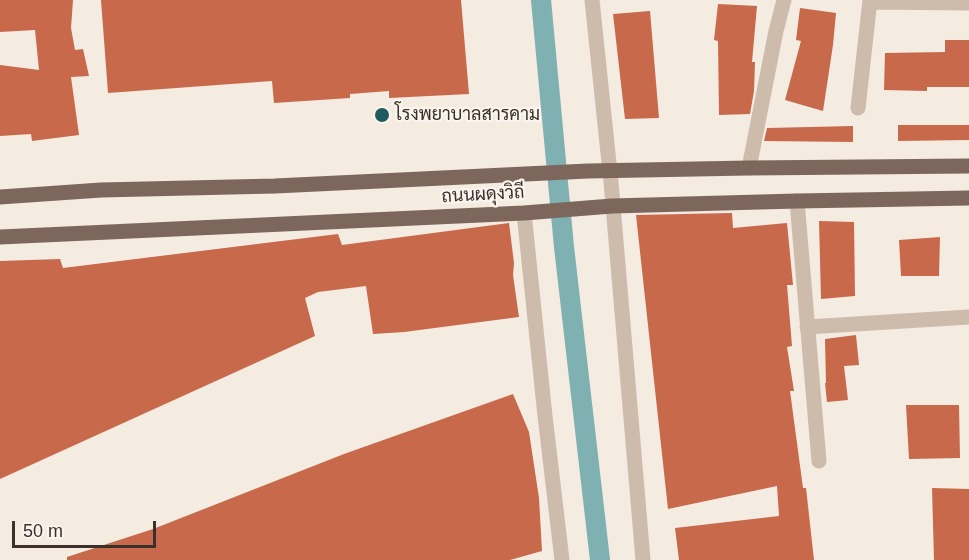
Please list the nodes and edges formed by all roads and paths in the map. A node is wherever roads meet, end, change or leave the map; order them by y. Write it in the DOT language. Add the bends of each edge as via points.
graph roads {
  1 [pos="592,0"];
  2 [pos="784,0"];
  3 [pos="870,1"];
  4 [pos="969,3"];
  5 [pos="858,108"];
  6 [pos="969,166"];
  7 [pos="749,168"];
  8 [pos="609,171"];
  9 [pos="0,197"];
  10 [pos="969,198"];
  11 [pos="796,201"];
  12 [pos="612,206"];
  13 [pos="524,213"];
  14 [pos="0,237"];
  15 [pos="969,317"];
  16 [pos="807,327"];
  17 [pos="819,460"];
  18 [pos="562,560"];
  19 [pos="643,560"];
  1 -- 8 [label="street"];
  2 -- 7 [label="street"];
  3 -- 4 [label="street"];
  3 -- 5 [label="street"];
  6 -- 7 [label="main road, ถนนผดุงวิถี"];
  7 -- 8 [label="main road, ถนนผดุงวิถี"];
  8 -- 9 [label="main road, ถนนผดุงวิถี"];
  8 -- 12 [label="street"];
  10 -- 11 [label="main road, ถนนผดุงวิถี"];
  11 -- 12 [label="main road, ถนนผดุงวิถี"];
  11 -- 16 [label="street"];
  12 -- 13 [label="main road, ถนนผดุงวิถี"];
  12 -- 19 [label="street"];
  13 -- 14 [label="main road, ถนนผดุงวิถี"];
  13 -- 18 [label="street"];
  15 -- 16 [label="street"];
  16 -- 17 [label="street"];
}
